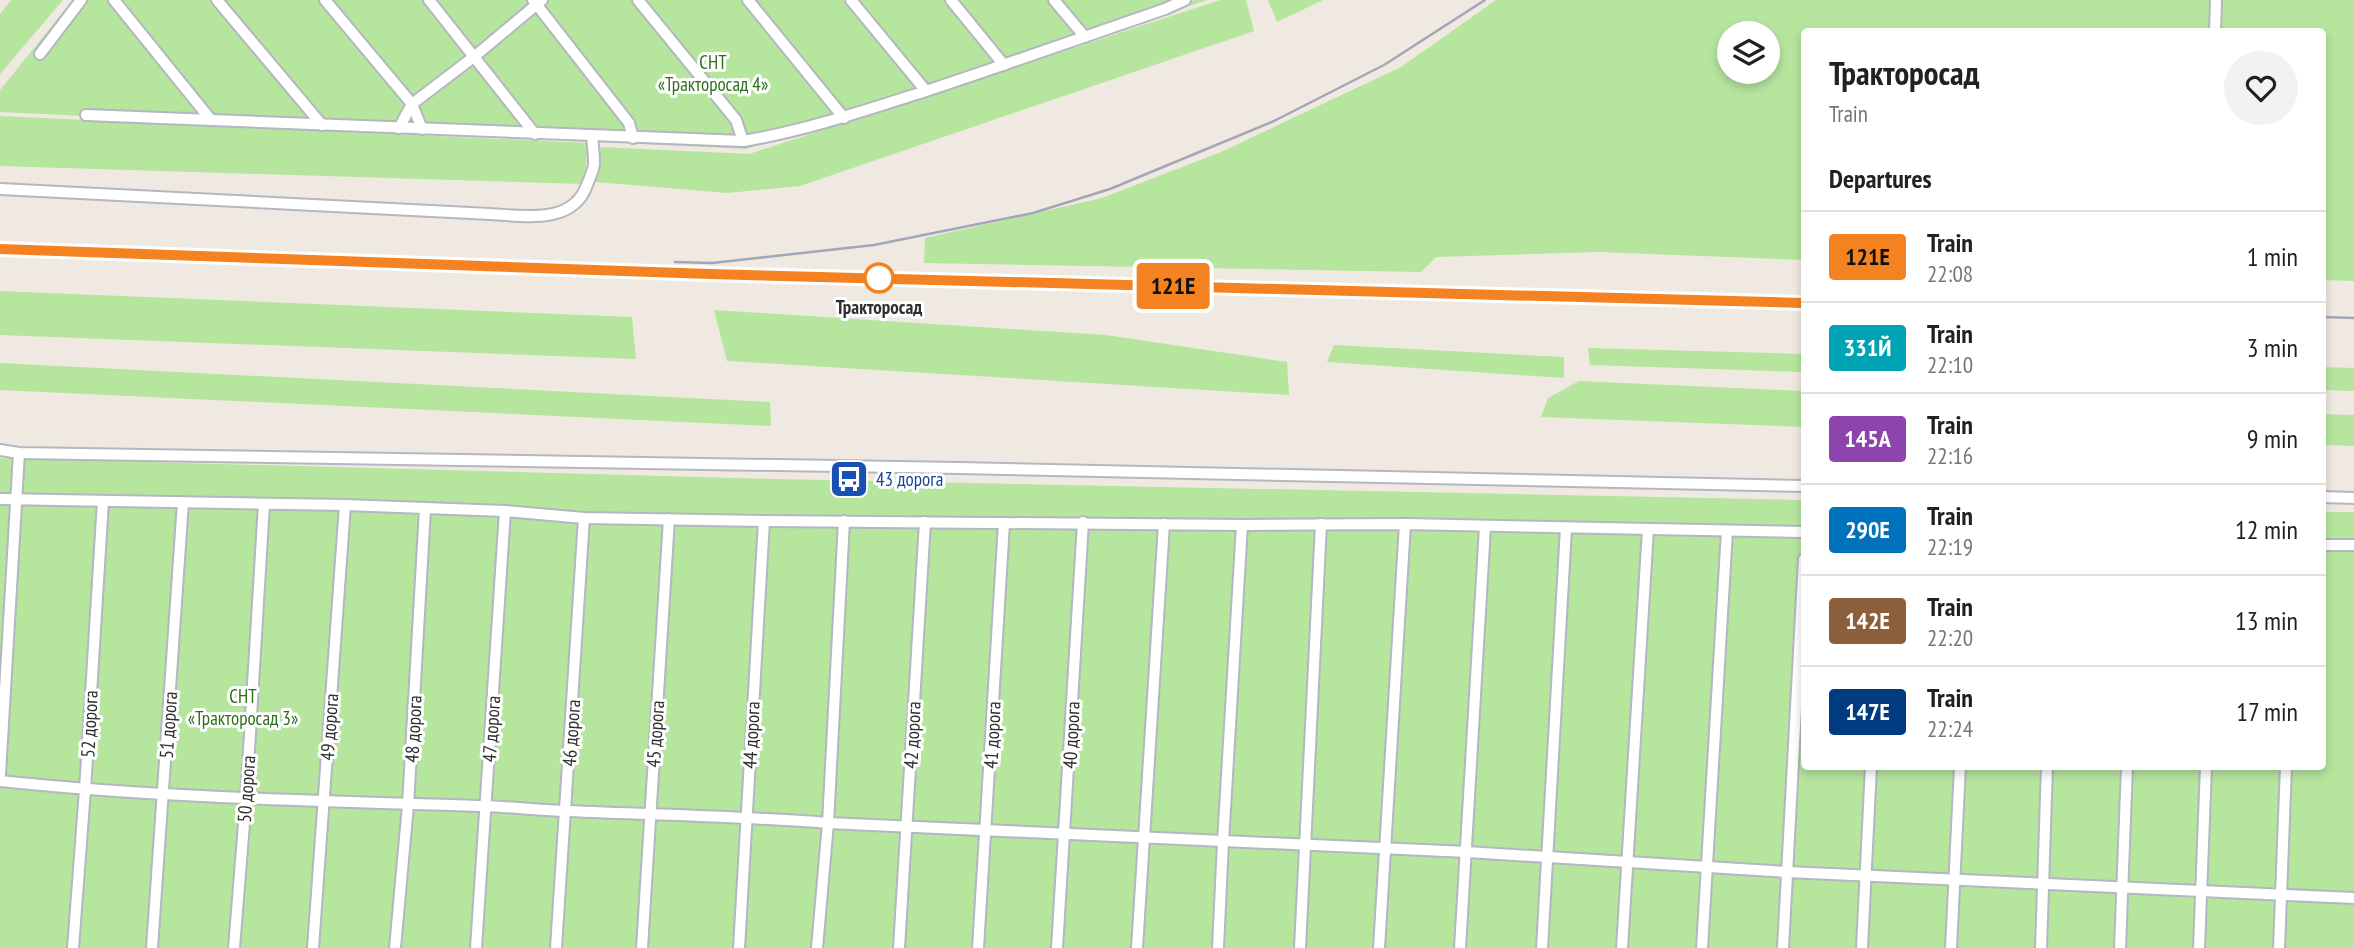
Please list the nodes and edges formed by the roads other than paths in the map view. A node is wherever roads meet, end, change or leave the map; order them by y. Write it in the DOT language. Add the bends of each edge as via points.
graph roads {
  1 [pos="81,0"];
  2 [pos="114,0"];
  3 [pos="217,0"];
  4 [pos="325,0"];
  5 [pos="429,0"];
  6 [pos="638,0"];
  7 [pos="748,0"];
  8 [pos="851,0"];
  9 [pos="951,0"];
  10 [pos="1054,0"];
  11 [pos="1185,0"];
  12 [pos="2216,0"];
  13 [pos="537,2"];
  14 [pos="1162,4"];
  15 [pos="2216,28"];
  16 [pos="1085,37"];
  17 [pos="40,54"];
  18 [pos="475,56"];
  19 [pos="1004,65"];
  20 [pos="926,91"];
  21 [pos="412,104"];
  22 [pos="86,115"];
  23 [pos="844,118"];
  24 [pos="211,120"];
  25 [pos="322,125"];
  26 [pos="399,128"];
  27 [pos="422,129"];
  28 [pos="535,134"];
  29 [pos="592,136"];
  30 [pos="633,138"];
  31 [pos="743,141"];
  32 [pos="0,189"];
  33 [pos="0,450"];
  34 [pos="19,453"];
  35 [pos="1801,486"];
  36 [pos="2326,497"];
  37 [pos="2354,498"];
  38 [pos="0,499"];
  39 [pos="16,499"];
  40 [pos="103,500"];
  41 [pos="183,502"];
  42 [pos="264,504"];
  43 [pos="345,505"];
  44 [pos="425,509"];
  45 [pos="505,511"];
  46 [pos="584,517"];
  47 [pos="669,519"];
  48 [pos="764,521"];
  49 [pos="844,522"];
  50 [pos="925,522"];
  51 [pos="1083,522"];
  52 [pos="1004,523"];
  53 [pos="1164,524"];
  54 [pos="1321,524"];
  55 [pos="1405,524"];
  56 [pos="1242,525"];
  57 [pos="1485,527"];
  58 [pos="1566,528"];
  59 [pos="1648,529"];
  60 [pos="1727,531"];
  61 [pos="1801,532"];
  62 [pos="2326,545"];
  63 [pos="2354,545"];
  64 [pos="1801,614"];
  65 [pos="1871,770"];
  66 [pos="1960,770"];
  67 [pos="2047,770"];
  68 [pos="2127,770"];
  69 [pos="2206,770"];
  70 [pos="2286,770"];
  71 [pos="0,774"];
  72 [pos="0,781"];
  73 [pos="85,790"];
  74 [pos="164,794"];
  75 [pos="246,799"];
  76 [pos="323,803"];
  77 [pos="408,805"];
  78 [pos="486,806"];
  79 [pos="566,811"];
  80 [pos="649,813"];
  81 [pos="747,817"];
  82 [pos="828,823"];
  83 [pos="907,826"];
  84 [pos="987,829"];
  85 [pos="1065,833"];
  86 [pos="1142,837"];
  87 [pos="1223,842"];
  88 [pos="1304,845"];
  89 [pos="1385,849"];
  90 [pos="1467,852"];
  91 [pos="1548,857"];
  92 [pos="1628,861"];
  93 [pos="1707,867"];
  94 [pos="1787,872"];
  95 [pos="1866,876"];
  96 [pos="1955,880"];
  97 [pos="2043,885"];
  98 [pos="2122,888"];
  99 [pos="2202,892"];
  100 [pos="2281,896"];
  101 [pos="2354,898"];
  102 [pos="73,948"];
  103 [pos="152,948"];
  104 [pos="234,948"];
  105 [pos="313,948"];
  106 [pos="395,948"];
  107 [pos="476,948"];
  108 [pos="556,948"];
  109 [pos="642,948"];
  110 [pos="739,948"];
  111 [pos="817,948"];
  112 [pos="899,948"];
  113 [pos="978,948"];
  114 [pos="1057,948"];
  115 [pos="1137,948"];
  116 [pos="1218,948"];
  117 [pos="1300,948"];
  118 [pos="1379,948"];
  119 [pos="1460,948"];
  120 [pos="1542,948"];
  121 [pos="1622,948"];
  122 [pos="1702,948"];
  123 [pos="1783,948"];
  124 [pos="1863,948"];
  125 [pos="1951,948"];
  126 [pos="2041,948"];
  127 [pos="2120,948"];
  128 [pos="2199,948"];
  129 [pos="2279,948"];
  1 -- 17 [label="street"];
  2 -- 24 [label="street"];
  3 -- 25 [label="street"];
  4 -- 21 [label="street"];
  5 -- 18 [label="street"];
  6 -- 31 [label="street" via="736,120"];
  7 -- 23 [label="street"];
  8 -- 20 [label="street"];
  9 -- 19 [label="street"];
  10 -- 16 [label="street"];
  11 -- 14 [label="street"];
  12 -- 15 [label="street"];
  13 -- 18 [label="street"];
  13 -- 30 [label="street" via="629,123"];
  14 -- 16 [label="street"];
  16 -- 19 [label="street"];
  18 -- 21 [label="street"];
  18 -- 28 [label="street"];
  19 -- 20 [label="street"];
  20 -- 23 [label="street"];
  21 -- 26 [label="street"];
  21 -- 27 [label="street"];
  22 -- 24 [label="street"];
  23 -- 31 [label="street"];
  24 -- 25 [label="street"];
  25 -- 26 [label="street"];
  26 -- 27 [label="street"];
  27 -- 28 [label="street"];
  28 -- 29 [label="street"];
  29 -- 30 [label="street"];
  29 -- 32 [label="street" via="594,166 586,190 566,211 550,215"];
  30 -- 31 [label="street"];
  33 -- 34 [label="street"];
  34 -- 35 [label="street"];
  34 -- 39 [label="street"];
  36 -- 37 [label="street"];
  38 -- 39 [label="street"];
  39 -- 40 [label="street"];
  39 -- 71 [label="street"];
  40 -- 41 [label="street"];
  40 -- 73 [label="street, 52 дорога"];
  41 -- 42 [label="street"];
  41 -- 74 [label="street, 51 дорога"];
  42 -- 43 [label="street"];
  42 -- 75 [label="street, 50 дорога"];
  43 -- 44 [label="street"];
  43 -- 76 [label="street, 49 дорога"];
  44 -- 45 [label="street"];
  44 -- 77 [label="street, 48 дорога"];
  45 -- 46 [label="street"];
  45 -- 78 [label="street, 47 дорога"];
  46 -- 47 [label="street"];
  46 -- 79 [label="street, 46 дорога"];
  47 -- 48 [label="street"];
  47 -- 80 [label="street, 45 дорога"];
  48 -- 49 [label="street"];
  48 -- 81 [label="street, 44 дорога"];
  49 -- 50 [label="street"];
  49 -- 82 [label="street"];
  50 -- 52 [label="street"];
  50 -- 83 [label="street, 42 дорога"];
  51 -- 52 [label="street"];
  51 -- 53 [label="street"];
  51 -- 85 [label="street, 40 дорога"];
  52 -- 84 [label="street, 41 дорога"];
  53 -- 56 [label="street"];
  53 -- 86 [label="street"];
  54 -- 55 [label="street"];
  54 -- 56 [label="street"];
  54 -- 88 [label="street"];
  55 -- 57 [label="street"];
  55 -- 89 [label="street"];
  56 -- 87 [label="street"];
  57 -- 58 [label="street"];
  57 -- 90 [label="street"];
  58 -- 59 [label="street"];
  58 -- 91 [label="street"];
  59 -- 60 [label="street"];
  59 -- 92 [label="street"];
  60 -- 61 [label="street"];
  60 -- 93 [label="street"];
  62 -- 63 [label="street"];
  64 -- 94 [label="street"];
  65 -- 95 [label="street"];
  66 -- 96 [label="street"];
  67 -- 97 [label="street"];
  68 -- 98 [label="street"];
  69 -- 99 [label="street"];
  70 -- 100 [label="street"];
  72 -- 73 [label="street"];
  73 -- 74 [label="street"];
  73 -- 102 [label="street, 52 дорога"];
  74 -- 75 [label="street"];
  74 -- 103 [label="street, 51 дорога"];
  75 -- 76 [label="street"];
  75 -- 104 [label="street, 50 дорога"];
  76 -- 77 [label="street"];
  76 -- 105 [label="street, 49 дорога"];
  77 -- 78 [label="street"];
  77 -- 106 [label="street, 48 дорога"];
  78 -- 79 [label="street"];
  78 -- 107 [label="street, 47 дорога"];
  79 -- 80 [label="street"];
  79 -- 108 [label="street, 46 дорога"];
  80 -- 81 [label="street"];
  80 -- 109 [label="street, 45 дорога"];
  81 -- 82 [label="street"];
  81 -- 110 [label="street, 44 дорога"];
  82 -- 83 [label="street"];
  82 -- 111 [label="street"];
  83 -- 84 [label="street"];
  83 -- 112 [label="street, 42 дорога"];
  84 -- 85 [label="street"];
  84 -- 113 [label="street, 41 дорога"];
  85 -- 86 [label="street"];
  85 -- 114 [label="street, 40 дорога"];
  86 -- 87 [label="street"];
  86 -- 115 [label="street"];
  87 -- 88 [label="street"];
  87 -- 116 [label="street"];
  88 -- 89 [label="street"];
  88 -- 117 [label="street"];
  89 -- 90 [label="street"];
  89 -- 118 [label="street"];
  90 -- 91 [label="street"];
  90 -- 119 [label="street"];
  91 -- 92 [label="street"];
  91 -- 120 [label="street"];
  92 -- 93 [label="street"];
  92 -- 121 [label="street"];
  93 -- 94 [label="street"];
  93 -- 122 [label="street"];
  94 -- 95 [label="street"];
  94 -- 123 [label="street"];
  95 -- 96 [label="street"];
  95 -- 124 [label="street"];
  96 -- 97 [label="street"];
  96 -- 125 [label="street"];
  97 -- 98 [label="street"];
  97 -- 126 [label="street"];
  98 -- 99 [label="street"];
  98 -- 127 [label="street"];
  99 -- 100 [label="street"];
  99 -- 128 [label="street"];
  100 -- 101 [label="street"];
  100 -- 129 [label="street"];
}
